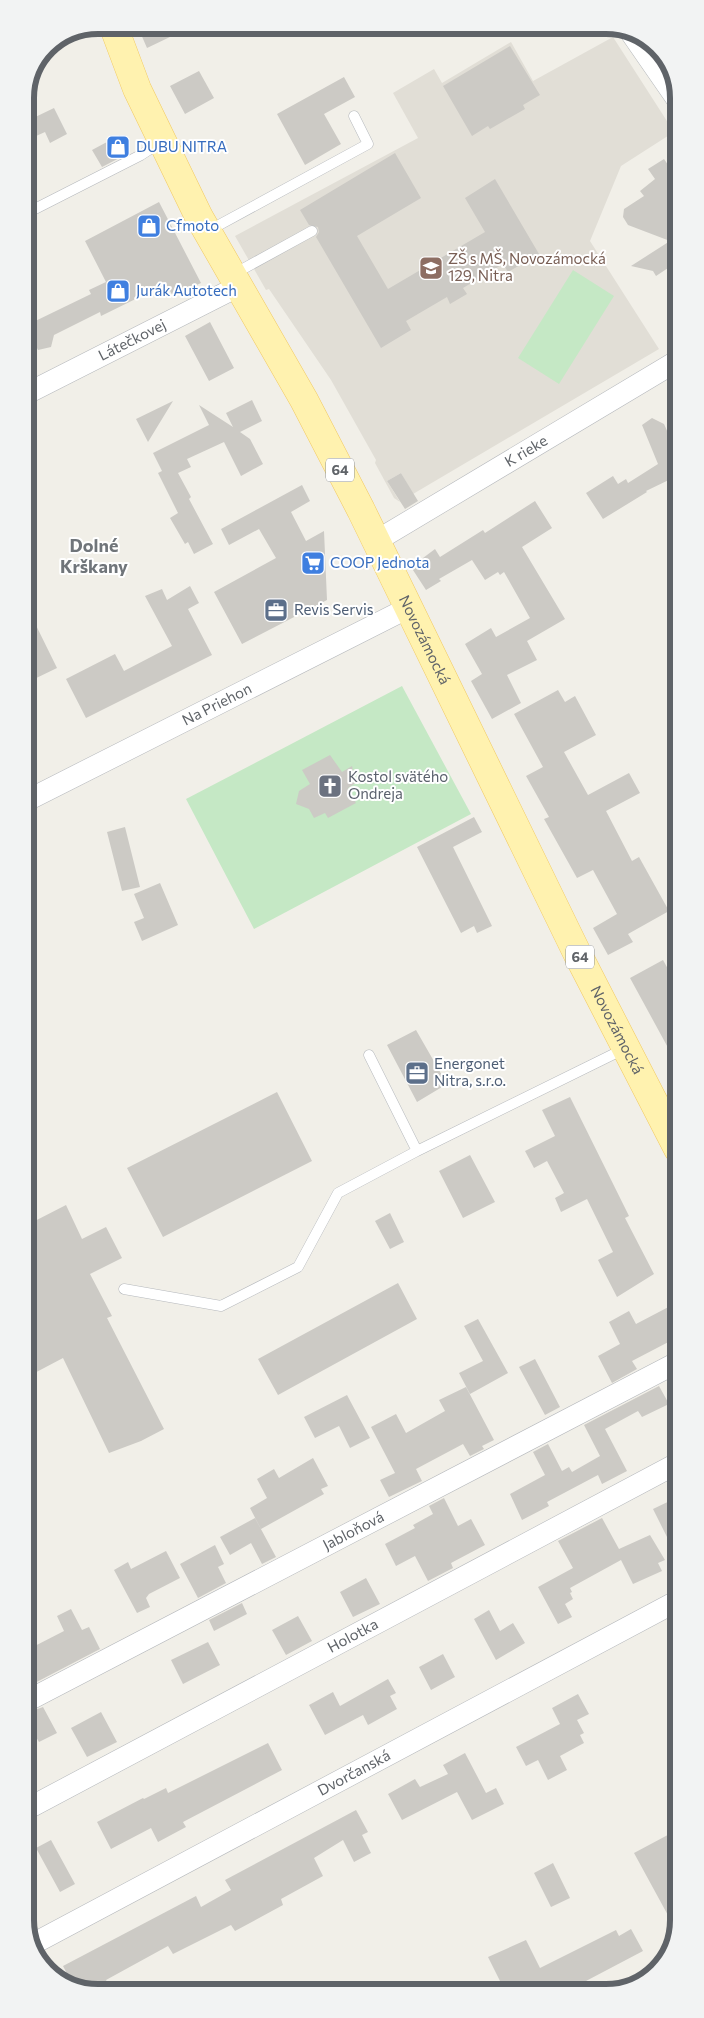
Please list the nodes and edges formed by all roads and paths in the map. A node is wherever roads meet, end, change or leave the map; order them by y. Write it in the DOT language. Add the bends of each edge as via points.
graph roads {
  1 [pos="116,34"];
  2 [pos="637,42"];
  3 [pos="670,89"];
  4 [pos="354,116"];
  5 [pos="163,141"];
  6 [pos="34,209"];
  7 [pos="312,231"];
  8 [pos="207,232"];
  9 [pos="234,281"];
  10 [pos="670,365"];
  11 [pos="34,390"];
  12 [pos="376,541"];
  13 [pos="408,608"];
  14 [pos="34,797"];
  15 [pos="627,1047"];
  16 [pos="369,1055"];
  17 [pos="670,1133"];
  18 [pos="417,1151"];
  19 [pos="124,1290"];
  20 [pos="670,1366"];
  21 [pos="670,1467"];
  22 [pos="670,1604"];
  23 [pos="34,1697"];
  24 [pos="34,1805"];
  25 [pos="38,1942"];
  1 -- 5 [label="main road, Novozámocká / 64" via="137,89"];
  2 -- 3 [label="street"];
  4 -- 8 [label="lane" via="368,144"];
  5 -- 6 [label="lane"];
  5 -- 8 [label="main road, Novozámocká / 64"];
  7 -- 9 [label="lane"];
  8 -- 9 [label="main road, Novozámocká / 64"];
  9 -- 11 [label="street, Látečkovej"];
  9 -- 12 [label="main road, Novozámocká / 64" via="304,400"];
  10 -- 12 [label="street, K rieke"];
  12 -- 13 [label="main road, Novozámocká / 64"];
  13 -- 14 [label="street, Na Priehon"];
  13 -- 15 [label="main road, Novozámocká / 64" via="577,953"];
  15 -- 17 [label="main road, Novozámocká / 64"];
  15 -- 18 [label="lane"];
  16 -- 18 [label="lane"];
  18 -- 19 [label="lane" via="338,1193 298,1267 221,1306"];
  20 -- 23 [label="street, Jabloňová"];
  21 -- 24 [label="street, Holotka"];
  22 -- 25 [label="street, Dvorčanská"];
}
